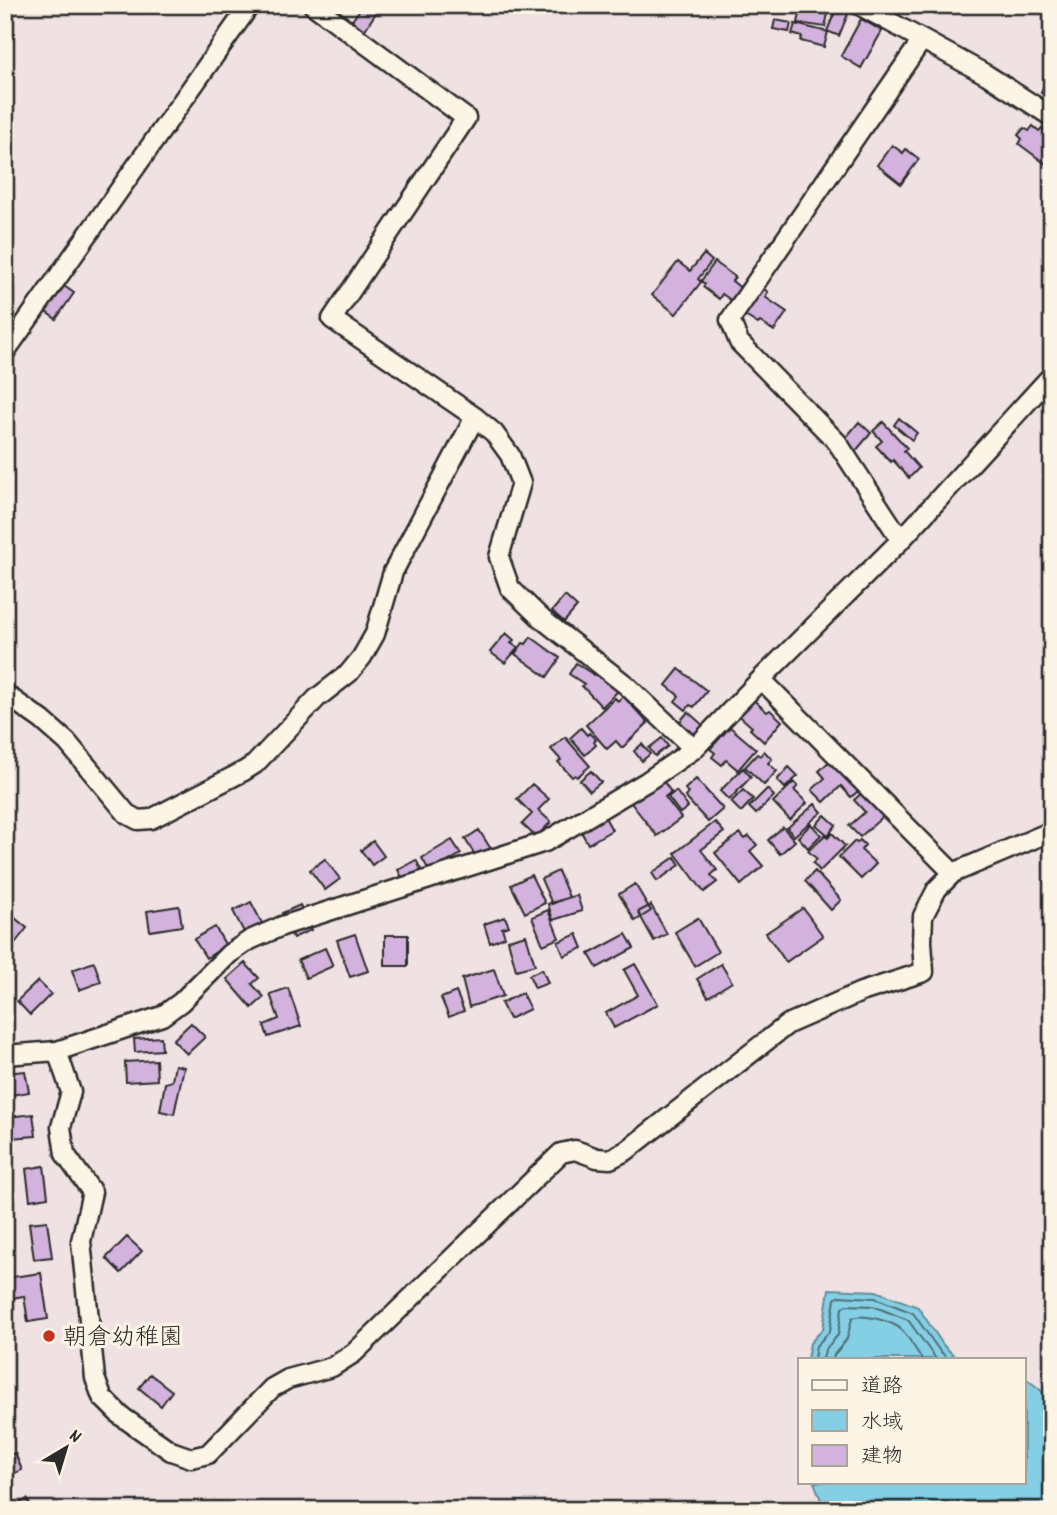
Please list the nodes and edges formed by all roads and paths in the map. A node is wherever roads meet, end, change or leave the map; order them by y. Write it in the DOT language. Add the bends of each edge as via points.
graph roads {
  1 [pos="250,5"];
  2 [pos="313,5"];
  3 [pos="859,5"];
  4 [pos="922,40"];
  5 [pos="1052,117"];
  6 [pos="5,352"];
  7 [pos="1052,375"];
  8 [pos="475,417"];
  9 [pos="901,540"];
  10 [pos="761,679"];
  11 [pos="5,694"];
  12 [pos="694,749"];
  13 [pos="1052,831"];
  14 [pos="953,873"];
  15 [pos="57,1051"];
  16 [pos="5,1055"];
  1 -- 6 [label="street"];
  2 -- 8 [label="street" via="466,118 332,318"];
  3 -- 4 [label="street"];
  4 -- 5 [label="street"];
  4 -- 9 [label="street" via="730,320 739,342 837,442"];
  7 -- 9 [label="street"];
  8 -- 11 [label="street" via="393,572 375,634 362,657 244,771 151,819 138,820 127,814 67,742"];
  8 -- 12 [label="street" via="510,455 522,483 499,557 510,588"];
  9 -- 10 [label="street"];
  10 -- 12 [label="street"];
  10 -- 14 [label="street"];
  12 -- 15 [label="street" via="545,842 282,926 229,954 162,1016"];
  13 -- 14 [label="street"];
  14 -- 15 [label="street" via="937,889 923,916 924,972 861,992 788,1024 610,1159 575,1150 561,1153 354,1353 332,1367 272,1388 208,1454 191,1458 171,1451 121,1416 102,1396 95,1378 81,1241 92,1192 65,1154 61,1127 71,1092"];
  15 -- 16 [label="street"];
}
